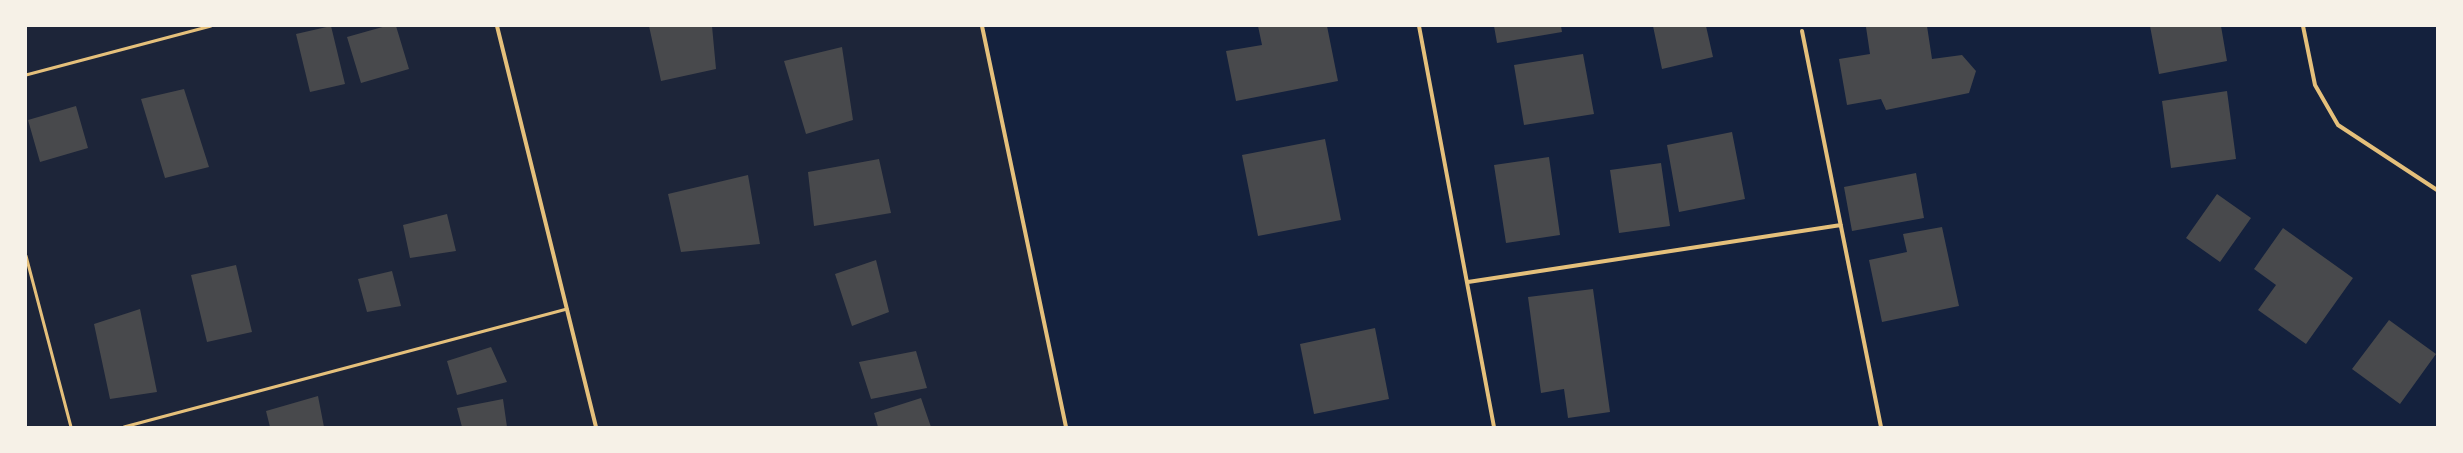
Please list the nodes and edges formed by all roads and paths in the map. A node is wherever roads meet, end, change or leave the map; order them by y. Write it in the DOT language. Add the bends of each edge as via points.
graph roads {
  1 [pos="211,26"];
  2 [pos="497,26"];
  3 [pos="982,26"];
  4 [pos="1419,26"];
  5 [pos="2303,26"];
  6 [pos="1802,31"];
  7 [pos="26,76"];
  8 [pos="2437,190"];
  9 [pos="1841,225"];
  10 [pos="26,256"];
  11 [pos="1468,282"];
  12 [pos="567,309"];
  13 [pos="72,427"];
  14 [pos="124,427"];
  15 [pos="596,427"];
  16 [pos="1066,427"];
  17 [pos="1494,427"];
  18 [pos="1881,427"];
  1 -- 7 [label="lane"];
  2 -- 12 [label="street"];
  3 -- 16 [label="street"];
  4 -- 11 [label="street"];
  5 -- 8 [label="street" via="2315,85 2338,125"];
  6 -- 9 [label="street"];
  9 -- 11 [label="street"];
  9 -- 18 [label="street"];
  10 -- 13 [label="lane"];
  11 -- 17 [label="street"];
  12 -- 14 [label="lane"];
  12 -- 15 [label="street"];
}
